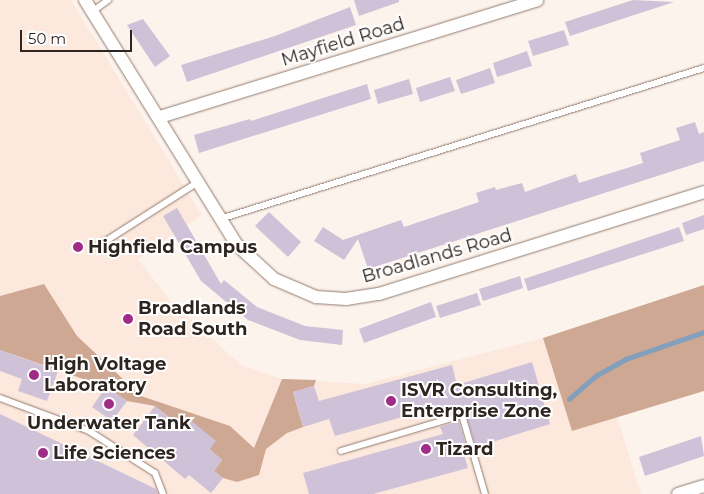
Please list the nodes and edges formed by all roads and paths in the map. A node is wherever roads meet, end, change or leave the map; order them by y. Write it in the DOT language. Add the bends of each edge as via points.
graph roads {
  1 [pos="85,0"];
  2 [pos="108,0"];
  3 [pos="537,0"];
  4 [pos="93,11"];
  5 [pos="704,68"];
  6 [pos="160,117"];
  7 [pos="198,182"];
  8 [pos="704,192"];
  9 [pos="220,219"];
  10 [pos="98,246"];
  11 [pos="0,398"];
  12 [pos="342,451"];
  13 [pos="704,486"];
  14 [pos="163,494"];
  15 [pos="485,494"];
  16 [pos="678,494"];
  1 -- 4 [label="street, Broadlands Road"];
  2 -- 4 [label="lane"];
  3 -- 6 [label="street, Mayfield Road"];
  4 -- 6 [label="street, Broadlands Road"];
  5 -- 9 [label="lane"];
  6 -- 7 [label="street, Broadlands Road"];
  7 -- 9 [label="street, Broadlands Road"];
  7 -- 10 [label="lane"];
  8 -- 9 [label="street, Broadlands Road" via="379,294 346,299 316,297 274,279 236,244"];
  11 -- 14 [label="lane" via="88,431 155,473"];
  12 -- 15 [label="lane" via="462,415"];
  13 -- 16 [label="street"];
}
